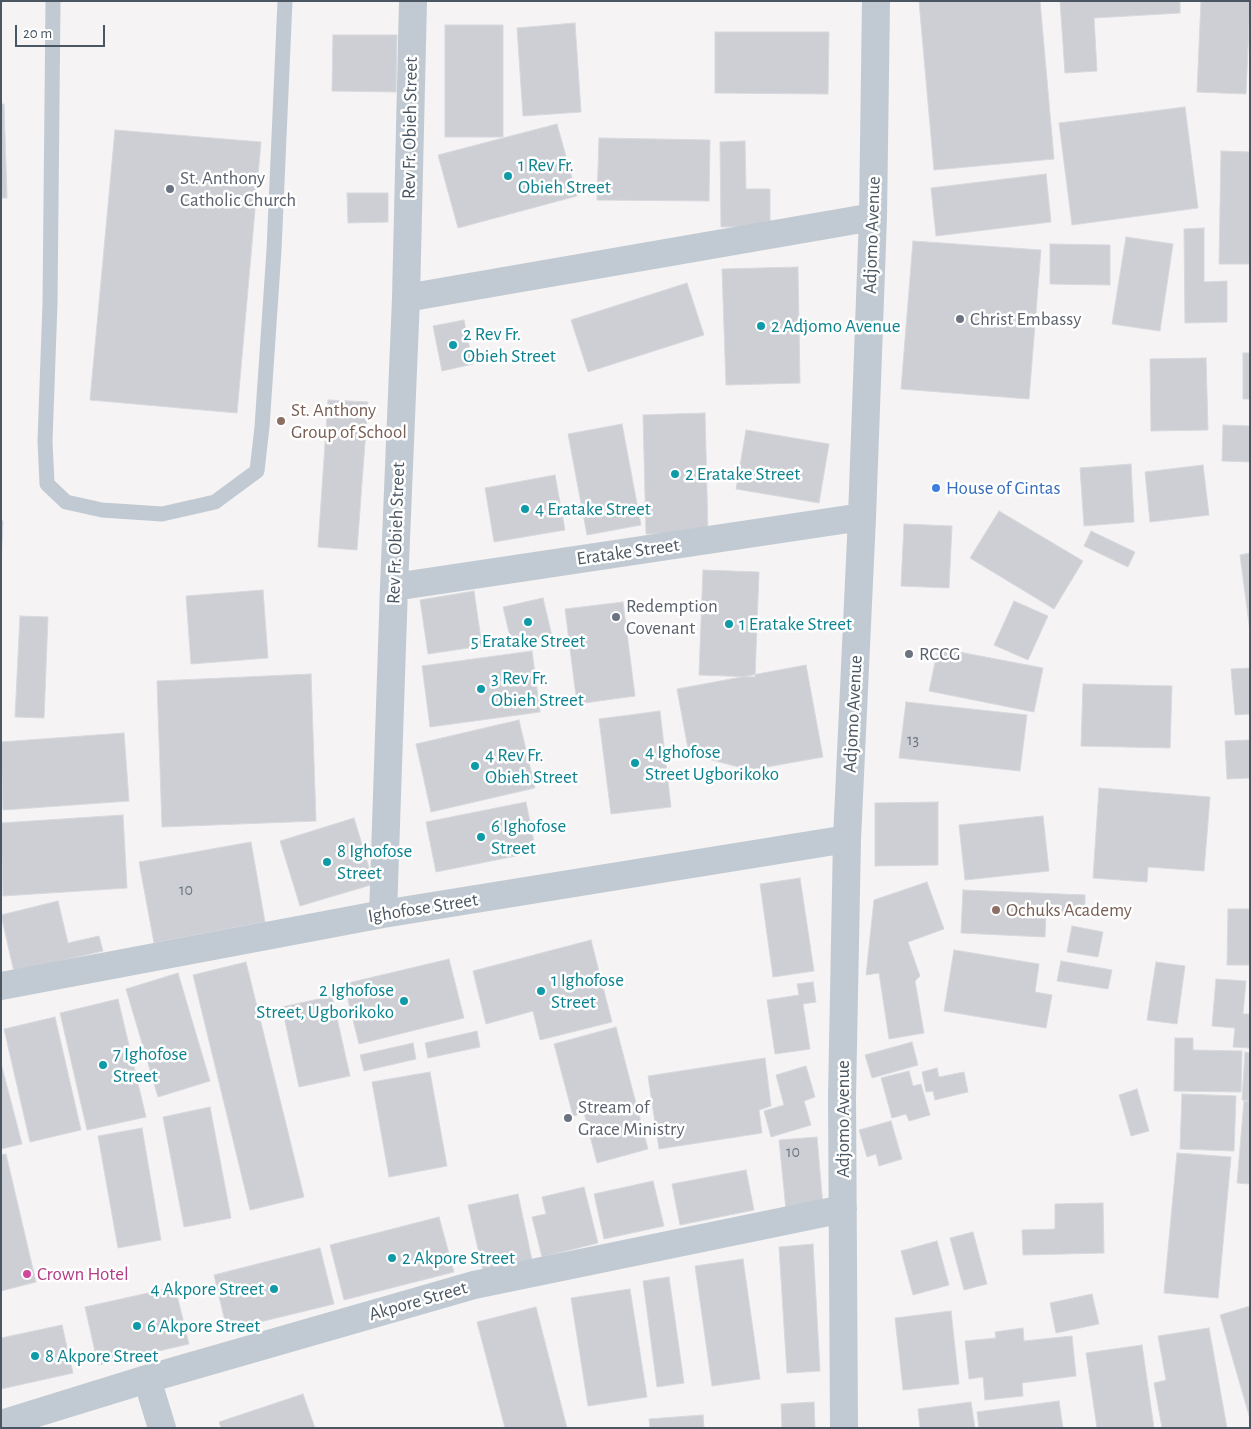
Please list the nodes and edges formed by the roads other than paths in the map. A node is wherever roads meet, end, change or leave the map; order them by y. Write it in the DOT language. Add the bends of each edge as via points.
graph roads {
  1 [pos="53,1"];
  2 [pos="286,1"];
  3 [pos="413,1"];
  4 [pos="876,1"];
  5 [pos="873,217"];
  6 [pos="406,298"];
  7 [pos="862,517"];
  8 [pos="394,587"];
  9 [pos="847,839"];
  10 [pos="383,914"];
  11 [pos="1,986"];
  12 [pos="842,1209"];
  13 [pos="147,1379"];
  14 [pos="1,1424"];
  15 [pos="162,1428"];
  16 [pos="844,1428"];
  1 -- 2 [label="lane" via="45,441 47,484 66,502 102,510 162,514 215,502 257,471 274,250"];
  3 -- 6 [label="street, Rev Fr. Obieh Street"];
  4 -- 5 [label="street, Adjomo Avenue"];
  5 -- 6 [label="street"];
  5 -- 7 [label="street, Adjomo Avenue"];
  6 -- 8 [label="street, Rev Fr. Obieh Street"];
  7 -- 8 [label="street, Eratake Street"];
  7 -- 9 [label="street, Adjomo Avenue"];
  8 -- 10 [label="street, Rev Fr. Obieh Street"];
  9 -- 10 [label="street, Ighofose Street"];
  9 -- 12 [label="street, Adjomo Avenue"];
  10 -- 11 [label="street, Ighofose Street"];
  12 -- 13 [label="street, Akpore Street" via="474,1285"];
  12 -- 16 [label="street, Adjomo Avenue"];
  13 -- 14 [label="street, Akpore Street"];
  13 -- 15 [label="street"];
}
